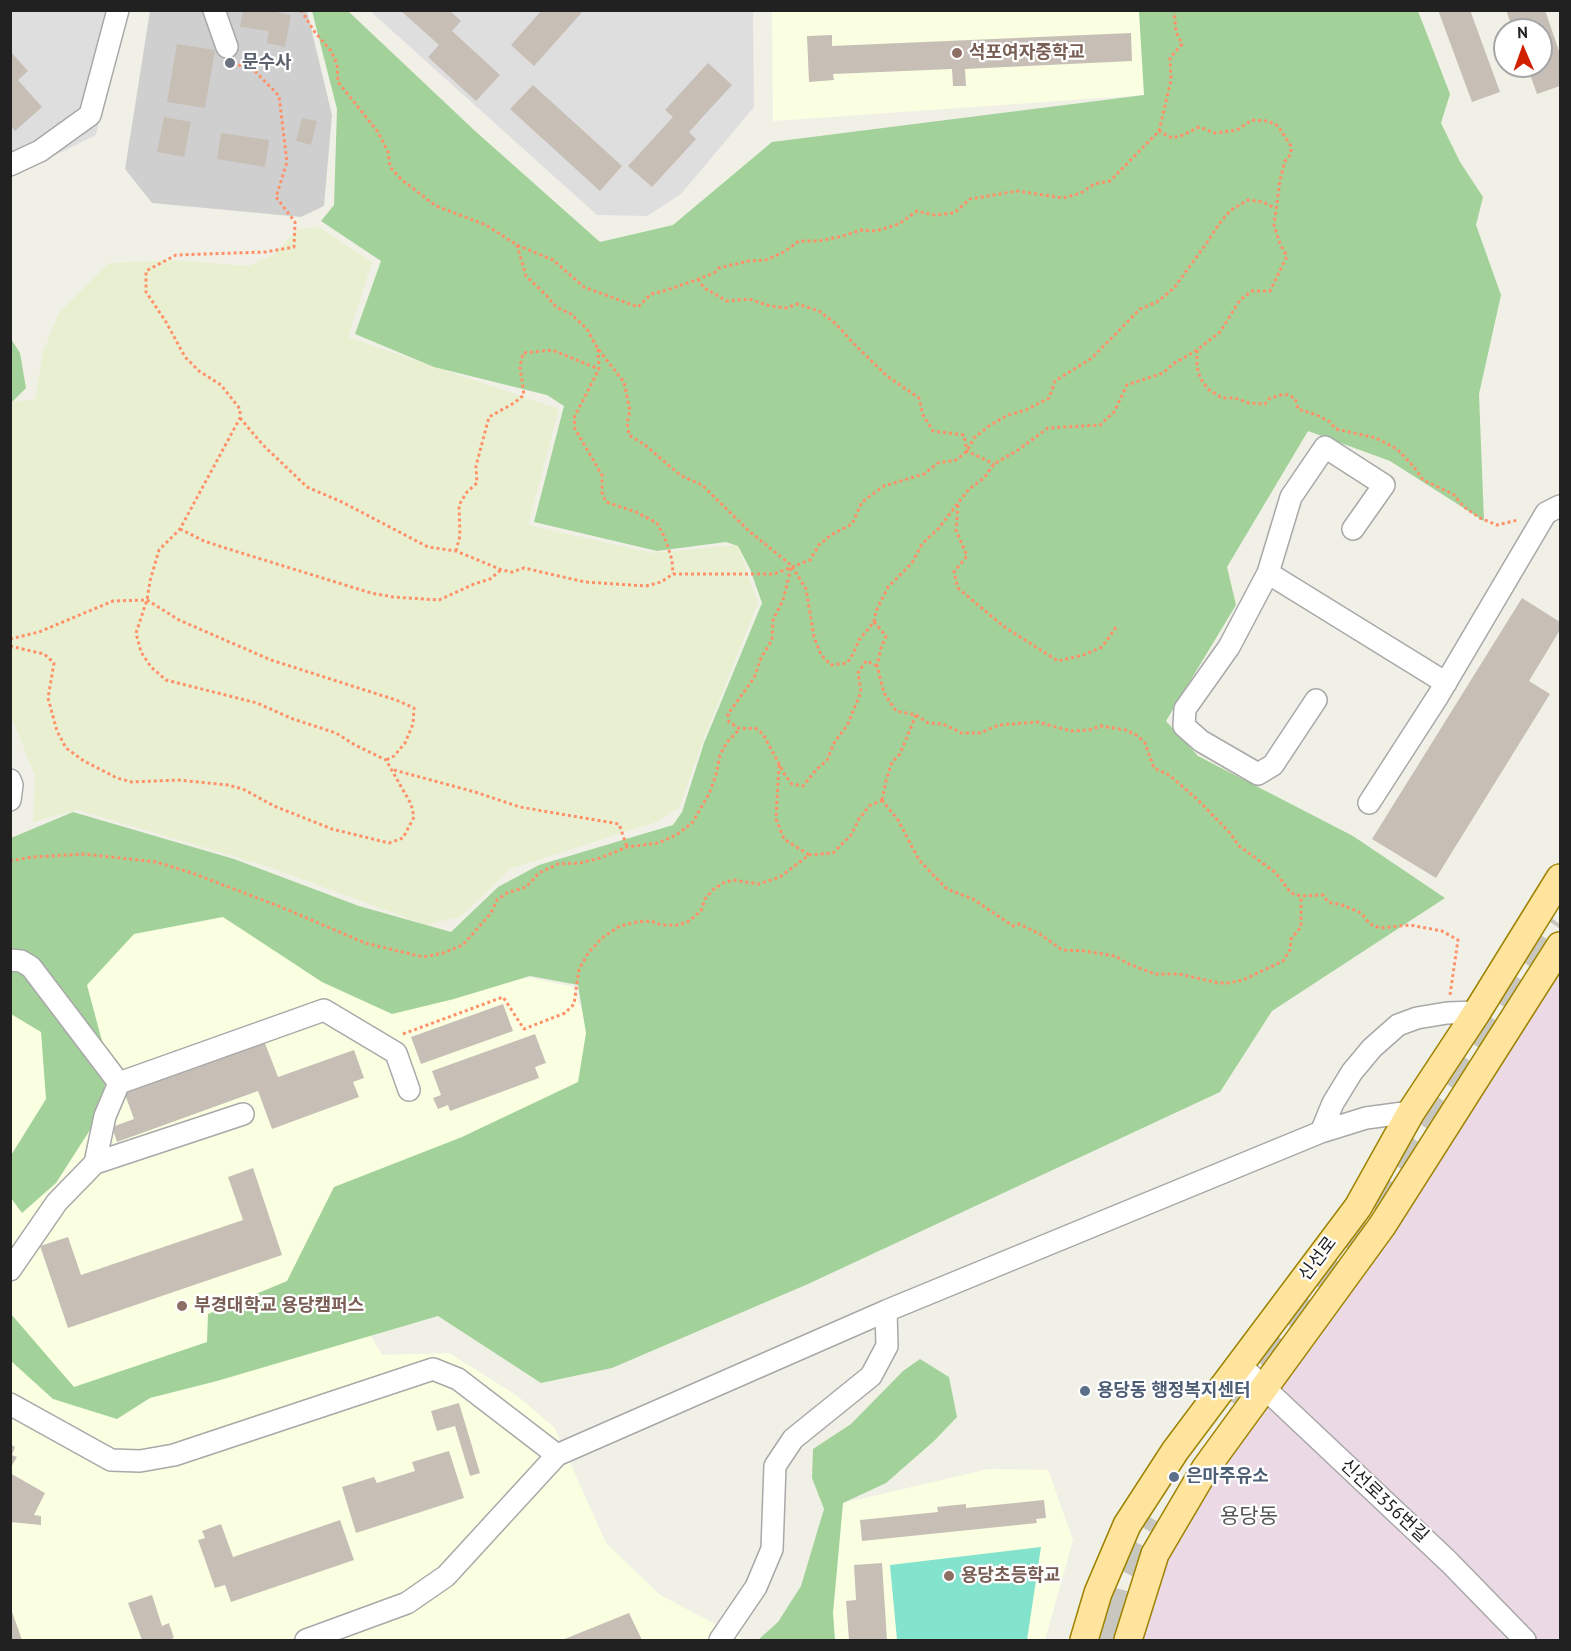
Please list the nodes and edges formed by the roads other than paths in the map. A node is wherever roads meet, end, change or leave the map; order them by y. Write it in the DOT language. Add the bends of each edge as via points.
graph roads {
  1 [pos="118,10"];
  2 [pos="214,10"];
  3 [pos="227,46"];
  4 [pos="10,165"];
  5 [pos="1560,506"];
  6 [pos="1353,529"];
  7 [pos="1269,573"];
  8 [pos="1446,683"];
  9 [pos="1316,700"];
  10 [pos="10,780"];
  11 [pos="10,800"];
  12 [pos="1370,803"];
  13 [pos="1560,878"];
  14 [pos="1560,946"];
  15 [pos="10,960"];
  16 [pos="1477,1012"];
  17 [pos="119,1083"];
  18 [pos="409,1090"];
  19 [pos="1411,1112"];
  20 [pos="243,1114"];
  21 [pos="1321,1132"];
  22 [pos="95,1163"];
  23 [pos="10,1270"];
  24 [pos="886,1311"];
  25 [pos="1239,1364"];
  26 [pos="1265,1389"];
  27 [pos="10,1404"];
  28 [pos="557,1455"];
  29 [pos="306,1641"];
  30 [pos="720,1641"];
  31 [pos="1084,1641"];
  32 [pos="1128,1641"];
  33 [pos="1525,1641"];
  1 -- 4 [label="street" via="90,115 40,151"];
  2 -- 3 [label="street"];
  5 -- 8 [label="street" via="1546,513"];
  6 -- 7 [label="street" via="1384,485 1325,447 1291,497"];
  7 -- 8 [label="street"];
  7 -- 9 [label="street" via="1229,647 1185,709 1184,726 1201,741 1258,774 1273,765"];
  8 -- 12 [label="street"];
  10 -- 11 [label="street"];
  13 -- 16 [label="main road, 신선로"];
  14 -- 26 [label="main road, 신선로" via="1382,1226"];
  15 -- 17 [label="street" via="21,960 31,967"];
  16 -- 19 [label="main road, 신선로"];
  16 -- 21 [label="street" via="1417,1018 1398,1026 1372,1048 1347,1079"];
  17 -- 18 [label="street" via="324,1010 396,1053"];
  17 -- 22 [label="street" via="105,1116"];
  19 -- 21 [label="street" via="1366,1118"];
  19 -- 25 [label="main road, 신선로" via="1358,1207"];
  20 -- 22 [label="street"];
  21 -- 24 [label="street"];
  22 -- 23 [label="street" via="57,1202"];
  24 -- 28 [label="street"];
  24 -- 30 [label="street" via="887,1346 871,1376 793,1439 775,1466 772,1549 756,1587"];
  25 -- 26 [label="street, 신선로356번길"];
  25 -- 31 [label="main road, 신선로" via="1127,1525 1098,1593"];
  26 -- 32 [label="main road, 신선로" via="1205,1469 1168,1530 1155,1554"];
  26 -- 33 [label="street, 신선로356번길" via="1449,1562"];
  27 -- 28 [label="street" via="111,1460 140,1461 174,1455 434,1369 458,1379"];
  28 -- 29 [label="street" via="446,1576 407,1603"];
}
